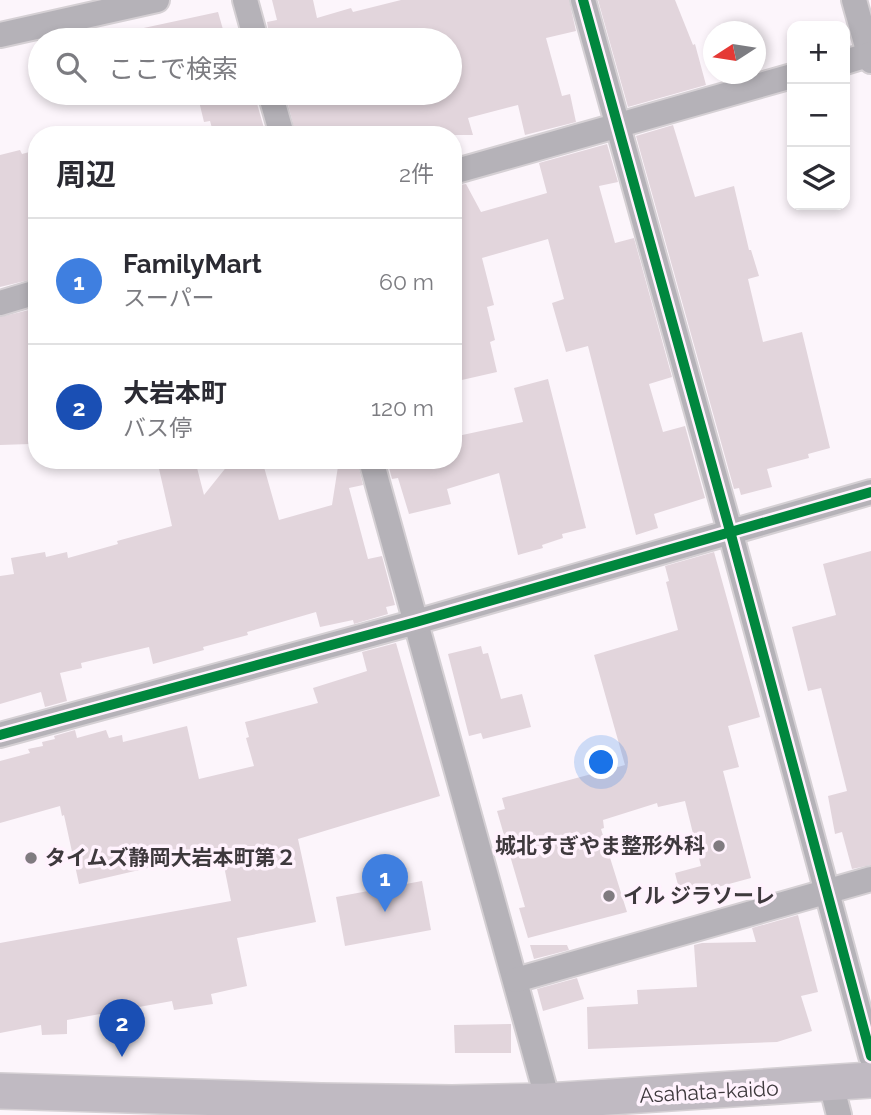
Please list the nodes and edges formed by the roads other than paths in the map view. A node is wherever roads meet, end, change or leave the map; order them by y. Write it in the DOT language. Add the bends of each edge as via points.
graph roads {
  1 [pos="157,0"];
  2 [pos="245,0"];
  3 [pos="583,0"];
  4 [pos="854,0"];
  5 [pos="31,28"];
  6 [pos="253,28"];
  7 [pos="28,29"];
  8 [pos="0,35"];
  9 [pos="870,57"];
  10 [pos="850,61"];
  11 [pos="787,77"];
  12 [pos="273,105"];
  13 [pos="279,126"];
  14 [pos="616,126"];
  15 [pos="462,169"];
  16 [pos="28,295"];
  17 [pos="0,303"];
  18 [pos="374,469"];
  19 [pos="871,492"];
  20 [pos="730,531"];
  21 [pos="416,622"];
  22 [pos="0,735"];
  23 [pos="871,879"];
  24 [pos="828,890"];
  25 [pos="516,980"];
  26 [pos="871,1056"];
  27 [pos="871,1080"];
  28 [pos="0,1091"];
  29 [pos="835,1100"];
  30 [pos="548,1101"];
  1 -- 5 [label="street"];
  2 -- 6 [label="street"];
  3 -- 14 [label="street"];
  4 -- 9 [label="street"];
  7 -- 8 [label="street"];
  9 -- 10 [label="street"];
  11 -- 14 [label="street"];
  12 -- 13 [label="street"];
  14 -- 15 [label="street"];
  14 -- 20 [label="street"];
  16 -- 17 [label="street"];
  18 -- 21 [label="street"];
  19 -- 20 [label="street"];
  20 -- 21 [label="street"];
  20 -- 24 [label="street"];
  21 -- 22 [label="street"];
  21 -- 25 [label="street"];
  23 -- 24 [label="street"];
  24 -- 25 [label="street"];
  24 -- 26 [label="street"];
  25 -- 30 [label="street"];
  27 -- 29 [label="street, Asahata-kaido"];
  28 -- 30 [label="street, Asahata-kaido" via="321,1101"];
  29 -- 30 [label="street, Asahata-kaido"];
}
